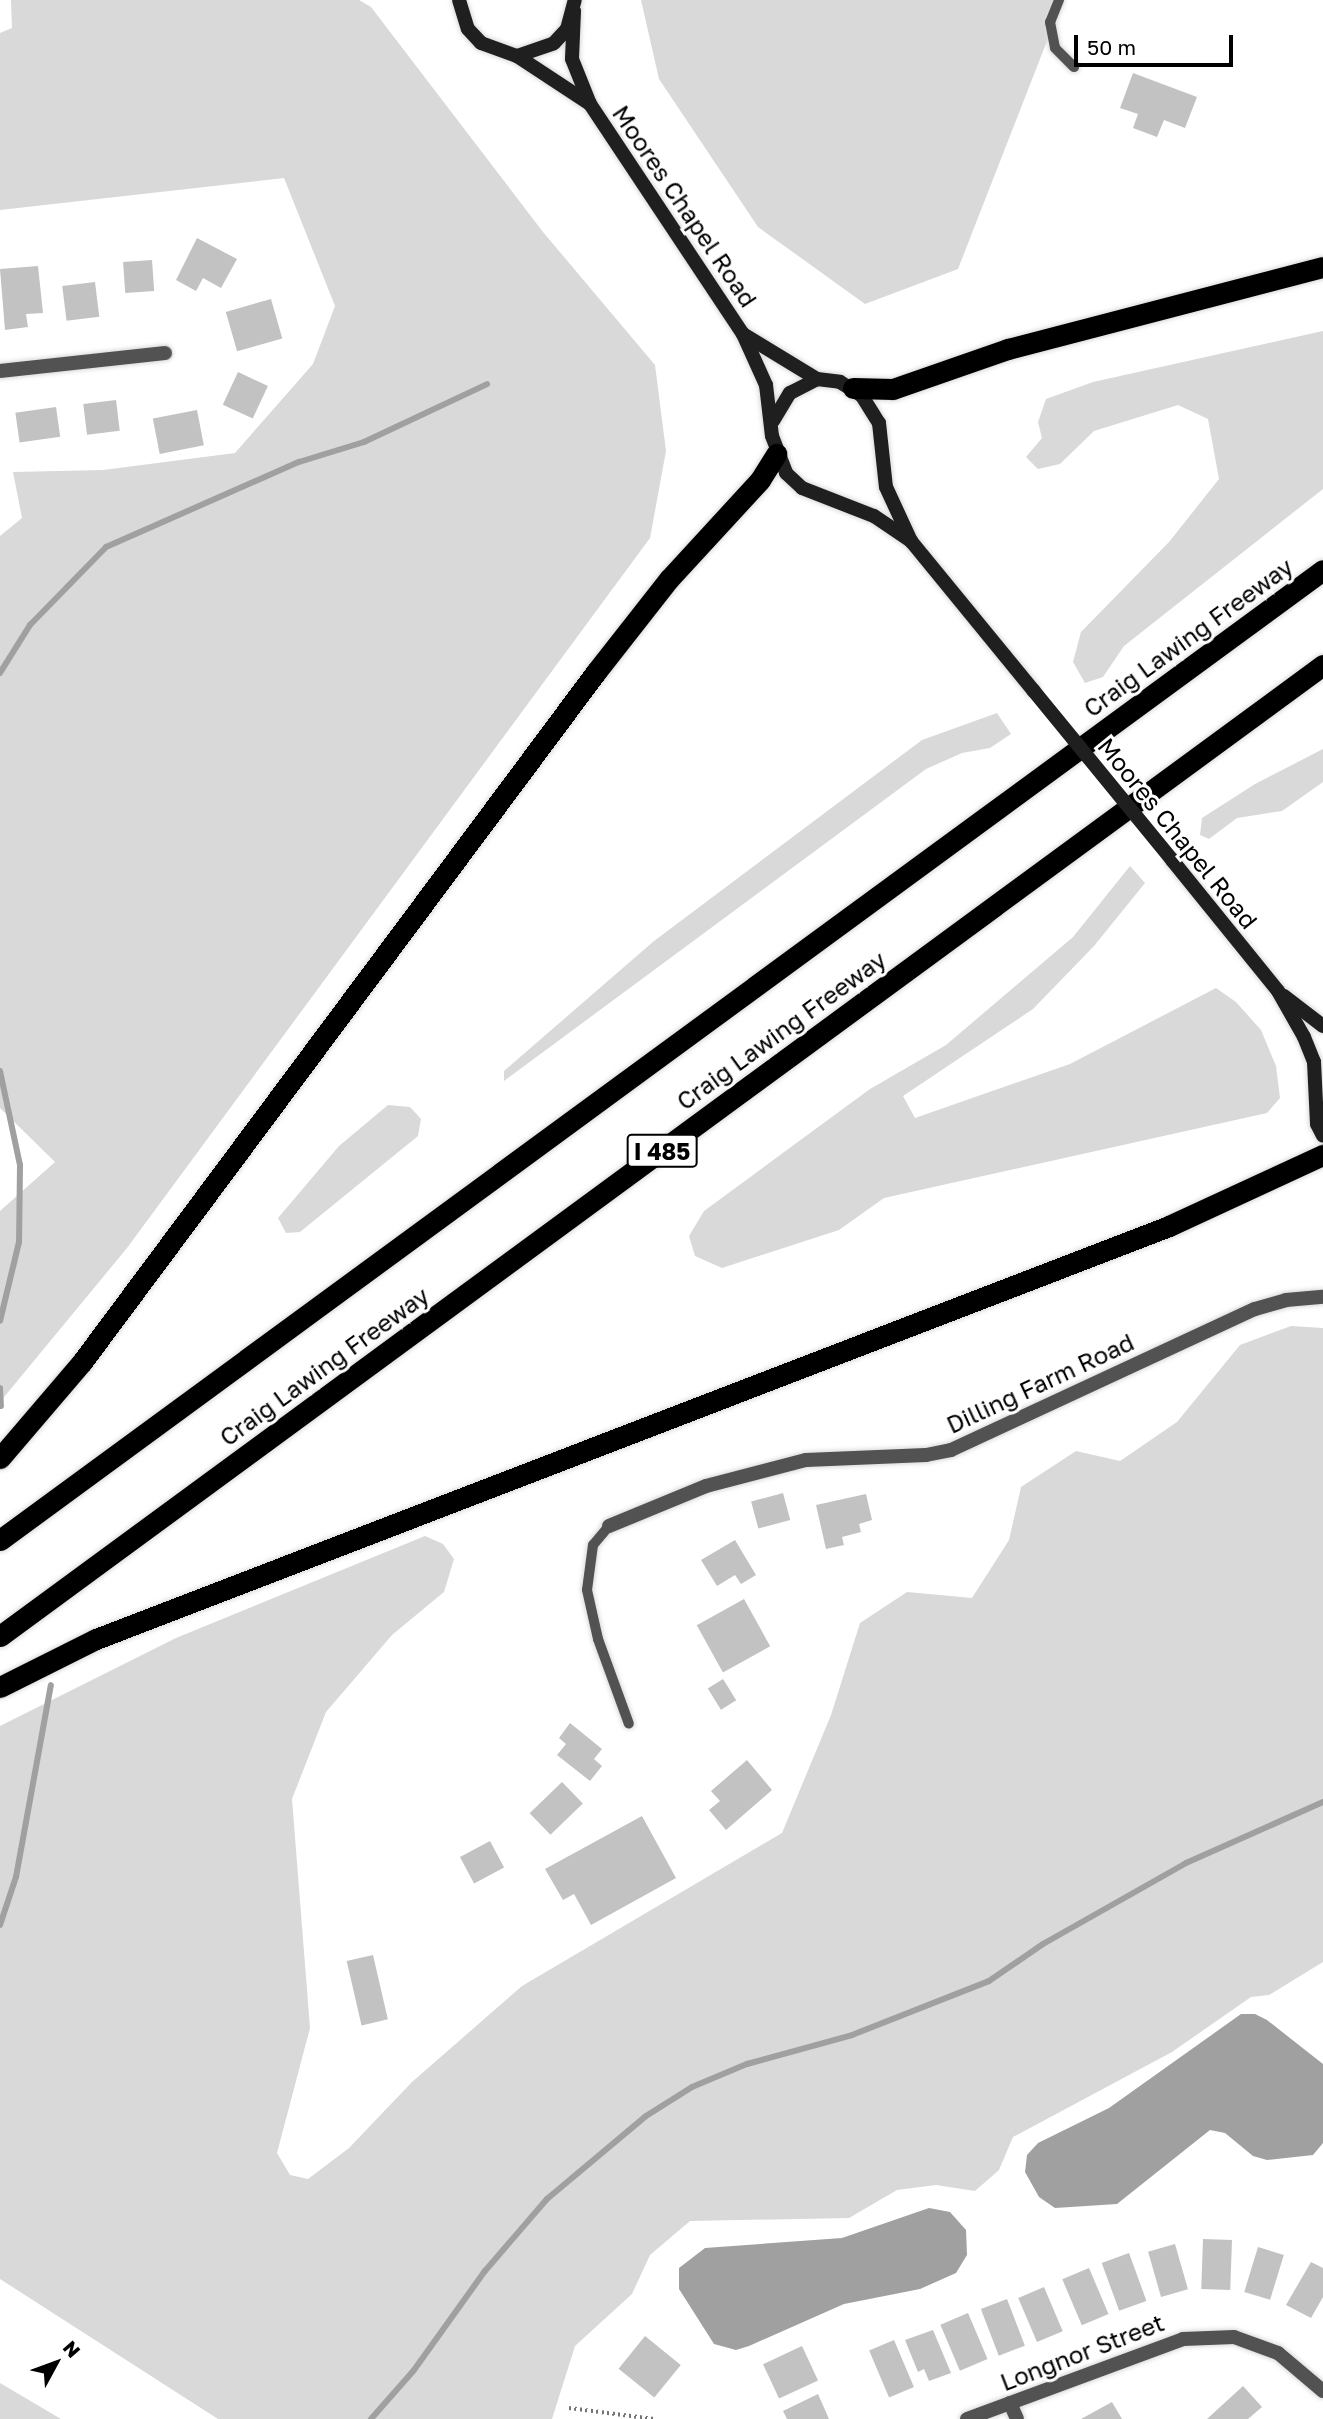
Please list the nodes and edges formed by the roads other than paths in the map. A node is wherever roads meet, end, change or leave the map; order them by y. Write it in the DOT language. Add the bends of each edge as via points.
graph roads {
  1 [pos="1059,0"];
  2 [pos="458,4"];
  3 [pos="575,5"];
  4 [pos="517,56"];
  5 [pos="1074,67"];
  6 [pos="590,104"];
  7 [pos="1323,267"];
  8 [pos="743,334"];
  9 [pos="165,353"];
  10 [pos="0,372"];
  11 [pos="817,379"];
  12 [pos="853,388"];
  13 [pos="773,421"];
  14 [pos="776,454"];
  15 [pos="911,541"];
  16 [pos="1323,570"];
  17 [pos="1323,665"];
  18 [pos="1278,991"];
  19 [pos="1323,1026"];
  20 [pos="1323,1136"];
  21 [pos="1323,1155"];
  22 [pos="1323,1297"];
  23 [pos="0,1458"];
  24 [pos="609,1525"];
  25 [pos="0,1540"];
  26 [pos="0,1636"];
  27 [pos="0,1687"];
  28 [pos="629,1724"];
  29 [pos="1323,2391"];
  30 [pos="1010,2403"];
  31 [pos="967,2419"];
  32 [pos="1017,2419"];
  1 -- 5 [label="lane" via="1049,22 1055,48"];
  2 -- 4 [label="main road, Moores Chapel Road" via="481,43"];
  3 -- 4 [label="main road" via="567,29 554,43"];
  3 -- 6 [label="main road, Moores Chapel Road" via="572,59"];
  4 -- 6 [label="main road, Moores Chapel Road"];
  6 -- 8 [label="main road, Moores Chapel Road"];
  7 -- 12 [label="highway" via="1008,349 893,389"];
  8 -- 11 [label="main road, Moores Chapel Road"];
  8 -- 13 [label="main road, Moores Chapel Road" via="766,385"];
  9 -- 10 [label="street"];
  11 -- 12 [label="main road, Moores Chapel Road"];
  11 -- 13 [label="main road" via="790,393"];
  12 -- 15 [label="main road, Moores Chapel Road" via="872,406 879,423 886,486"];
  13 -- 14 [label="main road, Moores Chapel Road"];
  14 -- 15 [label="main road, Moores Chapel Road" via="786,473 802,488 874,516"];
  14 -- 23 [label="highway" via="760,480 669,579 596,672 98,1340"];
  15 -- 18 [label="main road, Moores Chapel Road, bridge"];
  16 -- 25 [label="highway, Craig Lawing Freeway"];
  17 -- 26 [label="highway, Craig Lawing Freeway / I 485"];
  18 -- 19 [label="main road, Moores Chapel Road"];
  18 -- 20 [label="main road, Moores Chapel Road" via="1314,1062 1317,1124"];
  21 -- 27 [label="highway" via="1169,1226 96,1639"];
  22 -- 24 [label="street, Dilling Farm Road" via="1255,1309 951,1450 907,1457 806,1460 706,1486"];
  24 -- 28 [label="lane" via="593,1545 587,1590 597,1639"];
  29 -- 30 [label="street, Longnor Street" via="1278,2353 1234,2337 1183,2339"];
  30 -- 31 [label="street, Longnor Street"];
  30 -- 32 [label="street"];
}
